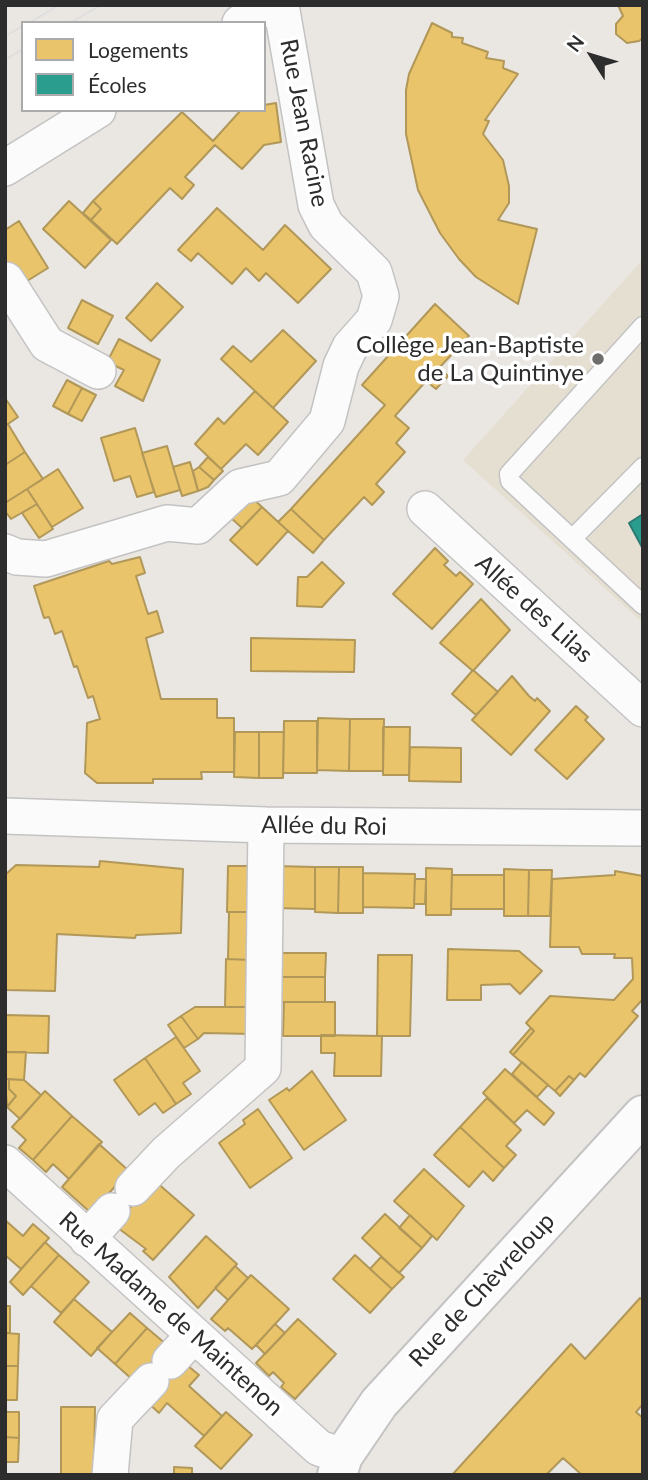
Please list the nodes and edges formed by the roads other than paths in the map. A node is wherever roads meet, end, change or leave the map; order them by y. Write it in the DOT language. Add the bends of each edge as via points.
graph roads {
  1 [pos="268,5"];
  2 [pos="281,5"];
  3 [pos="243,21"];
  4 [pos="95,112"];
  5 [pos="5,167"];
  6 [pos="6,280"];
  7 [pos="643,326"];
  8 [pos="98,371"];
  9 [pos="643,467"];
  10 [pos="425,509"];
  11 [pos="572,539"];
  12 [pos="5,552"];
  13 [pos="643,605"];
  14 [pos="643,709"];
  15 [pos="5,816"];
  16 [pos="266,825"];
  17 [pos="643,828"];
  18 [pos="643,1115"];
  19 [pos="5,1163"];
  20 [pos="87,1239"];
  21 [pos="172,1359"];
  22 [pos="340,1465"];
  23 [pos="110,1475"];
  1 -- 3 [label="street"];
  2 -- 12 [label="street, Rue Jean Racine" via="316,205 326,225 374,272 381,296 374,320 350,347 341,366 327,421 279,478 240,487 198,526 167,523 46,559"];
  4 -- 5 [label="street"];
  6 -- 8 [label="street" via="47,344"];
  7 -- 11 [label="lane" via="509,474 510,481"];
  9 -- 11 [label="lane"];
  10 -- 14 [label="street, Allée des Lilas"];
  11 -- 13 [label="lane"];
  15 -- 16 [label="street, Allée du Roi"];
  16 -- 17 [label="street, Allée du Roi"];
  16 -- 20 [label="street" via="263,1068 166,1153"];
  18 -- 22 [label="street, Rue de Chèvreloup" via="379,1403"];
  19 -- 20 [label="street, Rue Madame de Maintenon"];
  20 -- 21 [label="street, Rue Madame de Maintenon"];
  21 -- 22 [label="street, Rue Madame de Maintenon"];
  21 -- 23 [label="street" via="115,1419"];
}
